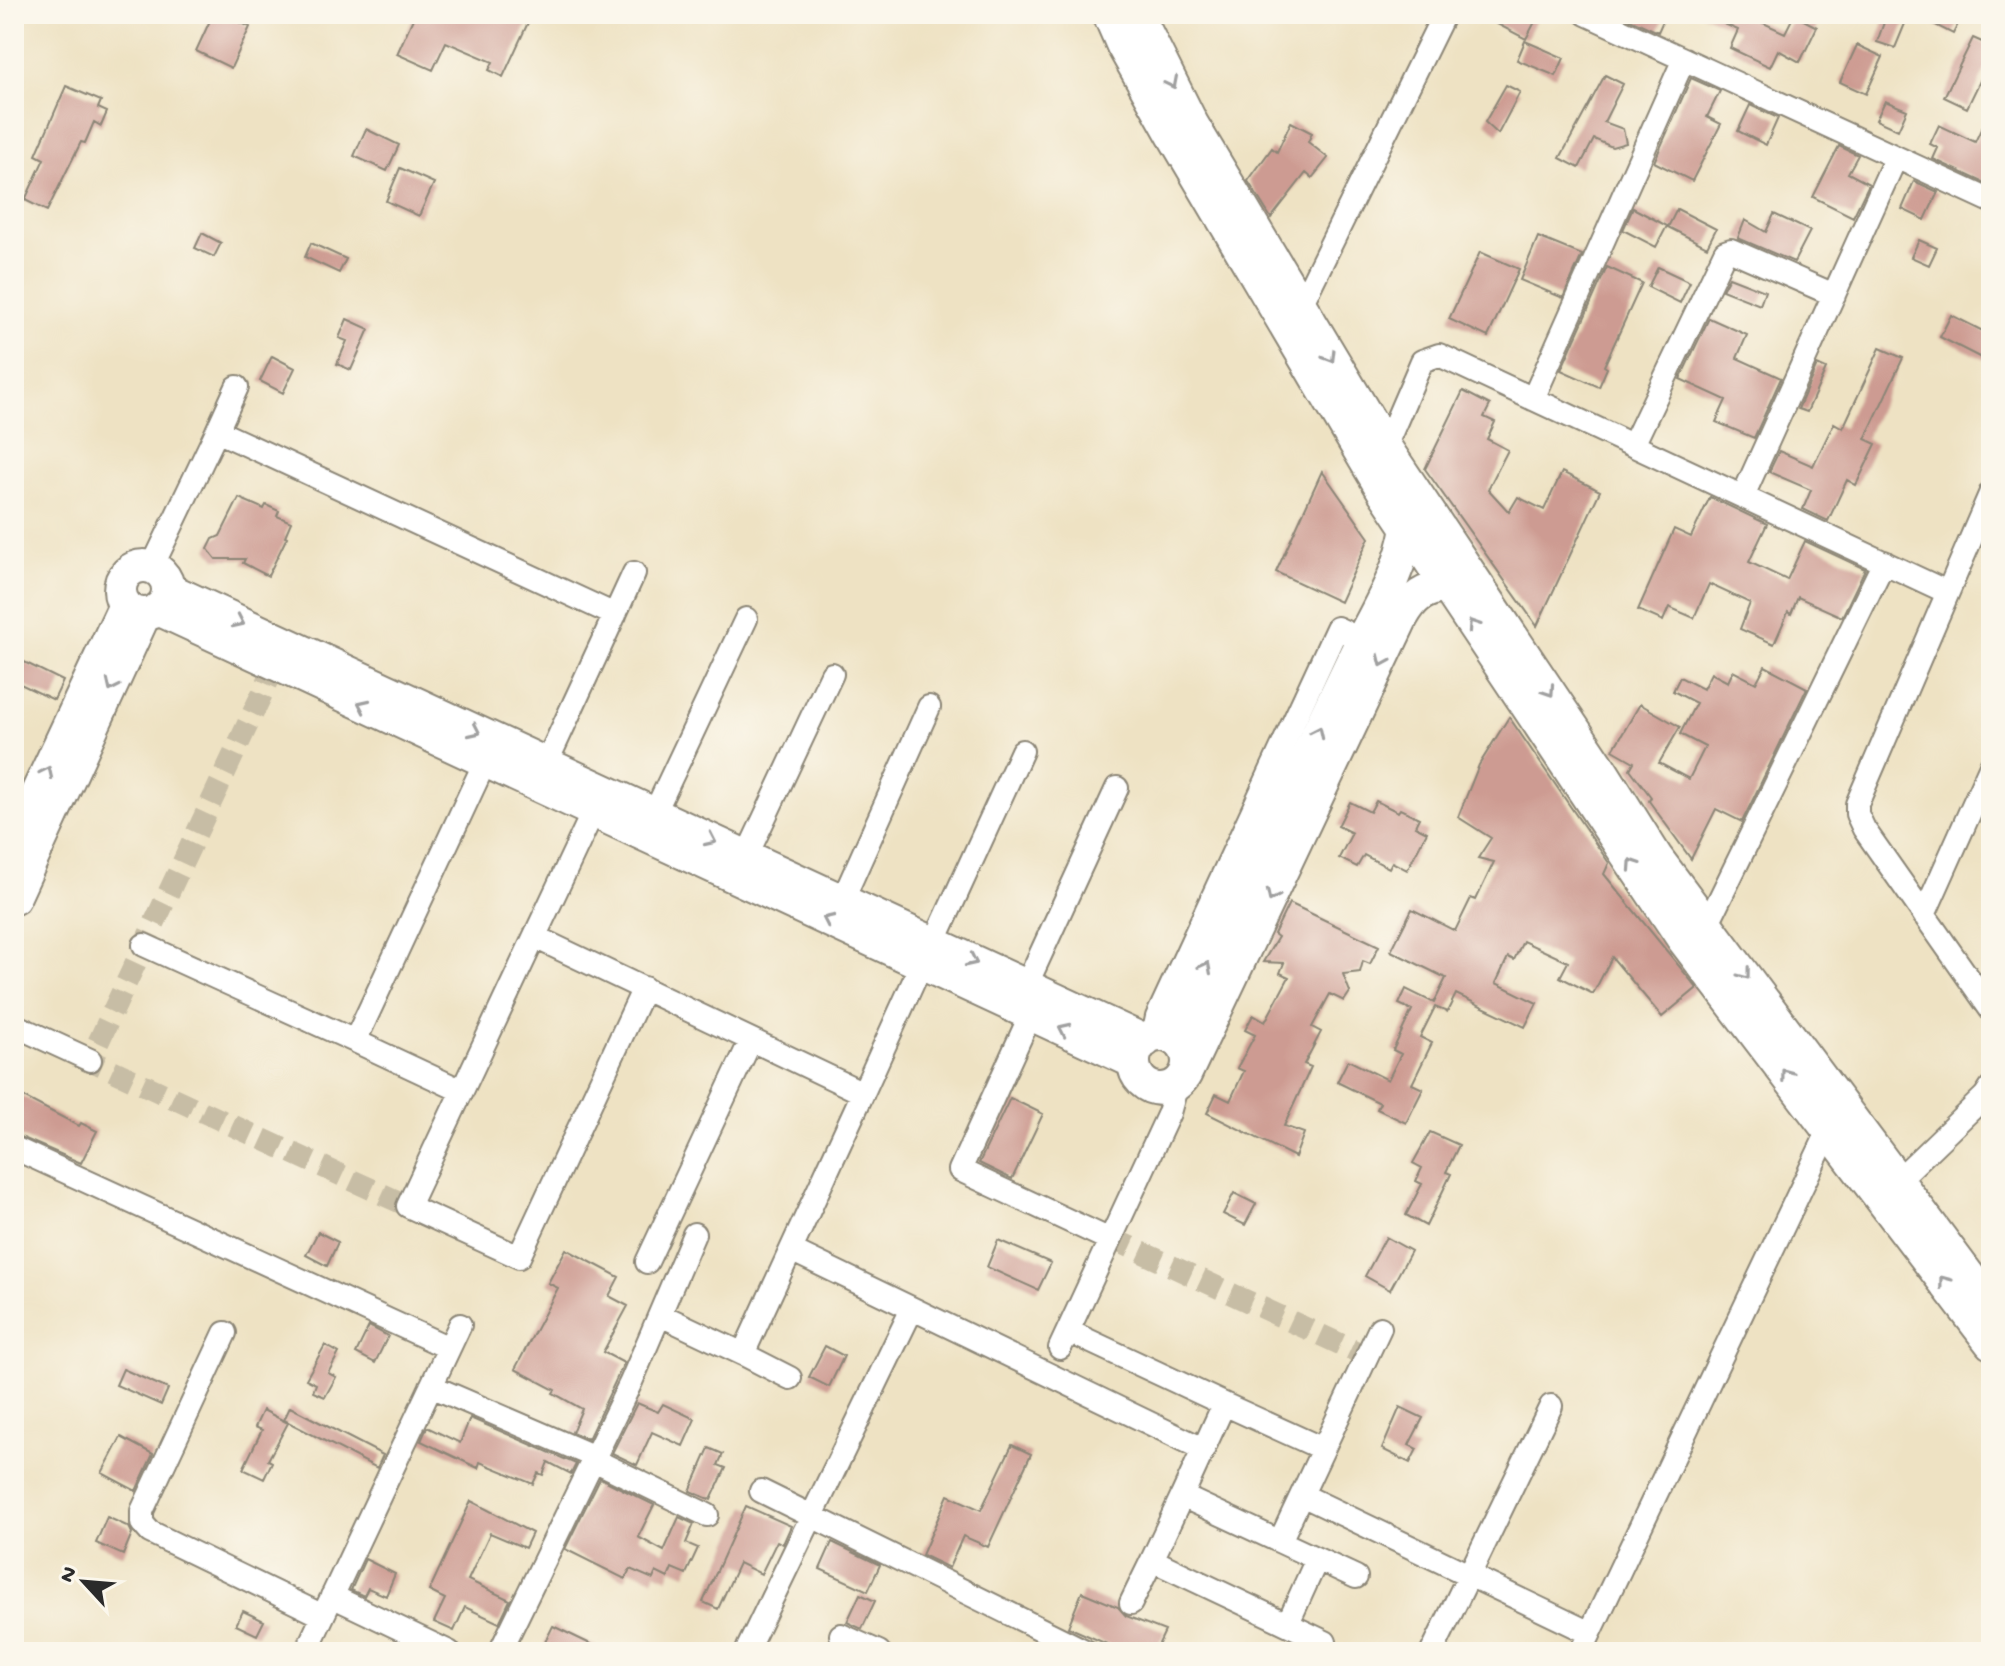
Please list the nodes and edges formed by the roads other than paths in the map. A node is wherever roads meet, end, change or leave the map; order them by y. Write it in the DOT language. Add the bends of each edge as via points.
graph roads {
  1 [pos="1109,14"];
  2 [pos="1137,14"];
  3 [pos="1444,14"];
  4 [pos="1586,14"];
  5 [pos="1684,59"];
  6 [pos="1896,157"];
  7 [pos="1991,201"];
  8 [pos="1241,230"];
  9 [pos="1834,295"];
  10 [pos="1300,307"];
  11 [pos="237,387"];
  12 [pos="1533,399"];
  13 [pos="217,431"];
  14 [pos="1633,445"];
  15 [pos="1385,447"];
  16 [pos="1991,492"];
  17 [pos="1743,496"];
  18 [pos="1408,527"];
  19 [pos="1884,562"];
  20 [pos="634,573"];
  21 [pos="1447,586"];
  22 [pos="1947,592"];
  23 [pos="150,597"];
  24 [pos="615,615"];
  25 [pos="746,619"];
  26 [pos="1509,655"];
  27 [pos="832,674"];
  28 [pos="929,707"];
  29 [pos="1022,751"];
  30 [pos="485,762"];
  31 [pos="546,764"];
  32 [pos="1991,765"];
  33 [pos="1117,788"];
  34 [pos="593,812"];
  35 [pos="654,814"];
  36 [pos="14,842"];
  37 [pos="746,857"];
  38 [pos="14,898"];
  39 [pos="842,901"];
  40 [pos="1924,915"];
  41 [pos="1707,925"];
  42 [pos="535,937"];
  43 [pos="144,945"];
  44 [pos="928,953"];
  45 [pos="644,988"];
  46 [pos="1029,1000"];
  47 [pos="1991,1010"];
  48 [pos="14,1025"];
  49 [pos="751,1040"];
  50 [pos="355,1041"];
  51 [pos="1151,1044"];
  52 [pos="90,1060"];
  53 [pos="1181,1079"];
  54 [pos="1991,1087"];
  55 [pos="462,1091"];
  56 [pos="863,1093"];
  57 [pos="1829,1130"];
  58 [pos="14,1148"];
  59 [pos="1898,1180"];
  60 [pos="694,1234"];
  61 [pos="1110,1240"];
  62 [pos="791,1250"];
  63 [pos="647,1262"];
  64 [pos="1981,1305"];
  65 [pos="912,1309"];
  66 [pos="665,1317"];
  67 [pos="460,1325"];
  68 [pos="1380,1328"];
  69 [pos="225,1333"];
  70 [pos="1991,1343"];
  71 [pos="449,1348"];
  72 [pos="743,1354"];
  73 [pos="790,1378"];
  74 [pos="431,1386"];
  75 [pos="1224,1404"];
  76 [pos="1551,1406"];
  77 [pos="1203,1449"];
  78 [pos="1323,1449"];
  79 [pos="594,1458"];
  80 [pos="761,1491"];
  81 [pos="1302,1495"];
  82 [pos="1182,1496"];
  83 [pos="707,1515"];
  84 [pos="812,1515"];
  85 [pos="1280,1541"];
  86 [pos="1317,1559"];
  87 [pos="1152,1560"];
  88 [pos="1469,1575"];
  89 [pos="1356,1577"];
  90 [pos="1131,1603"];
  91 [pos="327,1606"];
  92 [pos="1288,1623"];
  93 [pos="841,1635"];
  94 [pos="1325,1642"];
  95 [pos="1585,1642"];
  96 [pos="1060,1646"];
  97 [pos="748,1648"];
  98 [pos="306,1652"];
  99 [pos="449,1652"];
  100 [pos="500,1652"];
  101 [pos="879,1652"];
  102 [pos="1087,1652"];
  103 [pos="1432,1652"];
  1 -- 8 [label="street" via="1123,46"];
  2 -- 8 [label="street, one-way"];
  3 -- 10 [label="street"];
  4 -- 5 [label="street"];
  5 -- 6 [label="street"];
  5 -- 12 [label="street"];
  6 -- 7 [label="street"];
  6 -- 9 [label="street"];
  8 -- 10 [label="street"];
  8 -- 18 [label="street"];
  9 -- 14 [label="street" via="1731,250 1725,252"];
  9 -- 17 [label="street"];
  10 -- 15 [label="street, one-way"];
  11 -- 13 [label="street"];
  12 -- 14 [label="street"];
  12 -- 15 [label="street" via="1439,355 1422,361"];
  13 -- 23 [label="street"];
  13 -- 24 [label="street"];
  14 -- 17 [label="street"];
  15 -- 26 [label="street"];
  16 -- 22 [label="street"];
  17 -- 19 [label="street"];
  18 -- 21 [label="street"];
  18 -- 51 [label="street" via="1400,562 1362,640"];
  19 -- 22 [label="street"];
  19 -- 41 [label="street"];
  20 -- 24 [label="street"];
  26 -- 21 [label="street, one-way"];
  21 -- 53 [label="street, one-way" via="1427,589 1412,599 1402,617"];
  22 -- 40 [label="street" via="1857,804 1864,829"];
  30 -- 23 [label="street, one-way"];
  23 -- 31 [label="street, one-way"];
  36 -- 23 [label="street, one-way"];
  23 -- 38 [label="street, one-way"];
  24 -- 31 [label="street"];
  25 -- 35 [label="street"];
  26 -- 41 [label="street, one-way"];
  57 -- 26 [label="street, one-way" via="1683,939"];
  27 -- 37 [label="street"];
  28 -- 39 [label="street"];
  29 -- 44 [label="street"];
  30 -- 34 [label="street"];
  30 -- 50 [label="street"];
  31 -- 35 [label="street"];
  32 -- 40 [label="street"];
  33 -- 46 [label="street"];
  34 -- 42 [label="street"];
  44 -- 34 [label="street, one-way"];
  35 -- 37 [label="street, one-way"];
  37 -- 39 [label="street"];
  39 -- 44 [label="street"];
  40 -- 47 [label="street"];
  41 -- 59 [label="street, one-way"];
  42 -- 45 [label="street"];
  42 -- 55 [label="street"];
  43 -- 50 [label="street"];
  44 -- 46 [label="street"];
  44 -- 56 [label="street"];
  45 -- 49 [label="street"];
  45 -- 55 [label="street" via="526,1260 408,1206"];
  46 -- 51 [label="street"];
  46 -- 61 [label="street" via="960,1170"];
  48 -- 52 [label="street"];
  49 -- 56 [label="street"];
  49 -- 63 [label="street"];
  50 -- 55 [label="street"];
  51 -- 53 [label="street" via="1181,1044 1186,1053"];
  51 -- 53 [label="street" via="1137,1074 1144,1083 1167,1089"];
  53 -- 61 [label="street"];
  54 -- 59 [label="street"];
  56 -- 62 [label="street"];
  64 -- 57 [label="street, one-way"];
  57 -- 95 [label="street"];
  58 -- 71 [label="street"];
  59 -- 64 [label="street"];
  60 -- 79 [label="street"];
  61 -- 75 [label="street" via="1064,1339"];
  62 -- 65 [label="street"];
  62 -- 72 [label="street"];
  64 -- 70 [label="street"];
  65 -- 77 [label="street"];
  65 -- 84 [label="street"];
  66 -- 72 [label="street"];
  67 -- 71 [label="street"];
  68 -- 78 [label="street"];
  69 -- 91 [label="street" via="142,1511 142,1523 150,1532"];
  71 -- 74 [label="street"];
  72 -- 73 [label="street"];
  74 -- 79 [label="street"];
  74 -- 91 [label="street"];
  75 -- 77 [label="street"];
  75 -- 78 [label="street"];
  76 -- 88 [label="street"];
  77 -- 82 [label="street"];
  78 -- 81 [label="street"];
  79 -- 83 [label="street"];
  79 -- 100 [label="street"];
  80 -- 84 [label="street"];
  81 -- 85 [label="street"];
  81 -- 88 [label="street"];
  82 -- 85 [label="street"];
  82 -- 87 [label="street"];
  84 -- 96 [label="street"];
  84 -- 97 [label="street"];
  85 -- 86 [label="street"];
  86 -- 89 [label="street"];
  86 -- 92 [label="street"];
  87 -- 90 [label="street"];
  87 -- 92 [label="street"];
  88 -- 95 [label="street"];
  88 -- 103 [label="street"];
  91 -- 98 [label="street"];
  91 -- 99 [label="street"];
  92 -- 94 [label="street"];
  93 -- 101 [label="street"];
  96 -- 102 [label="street"];
}
